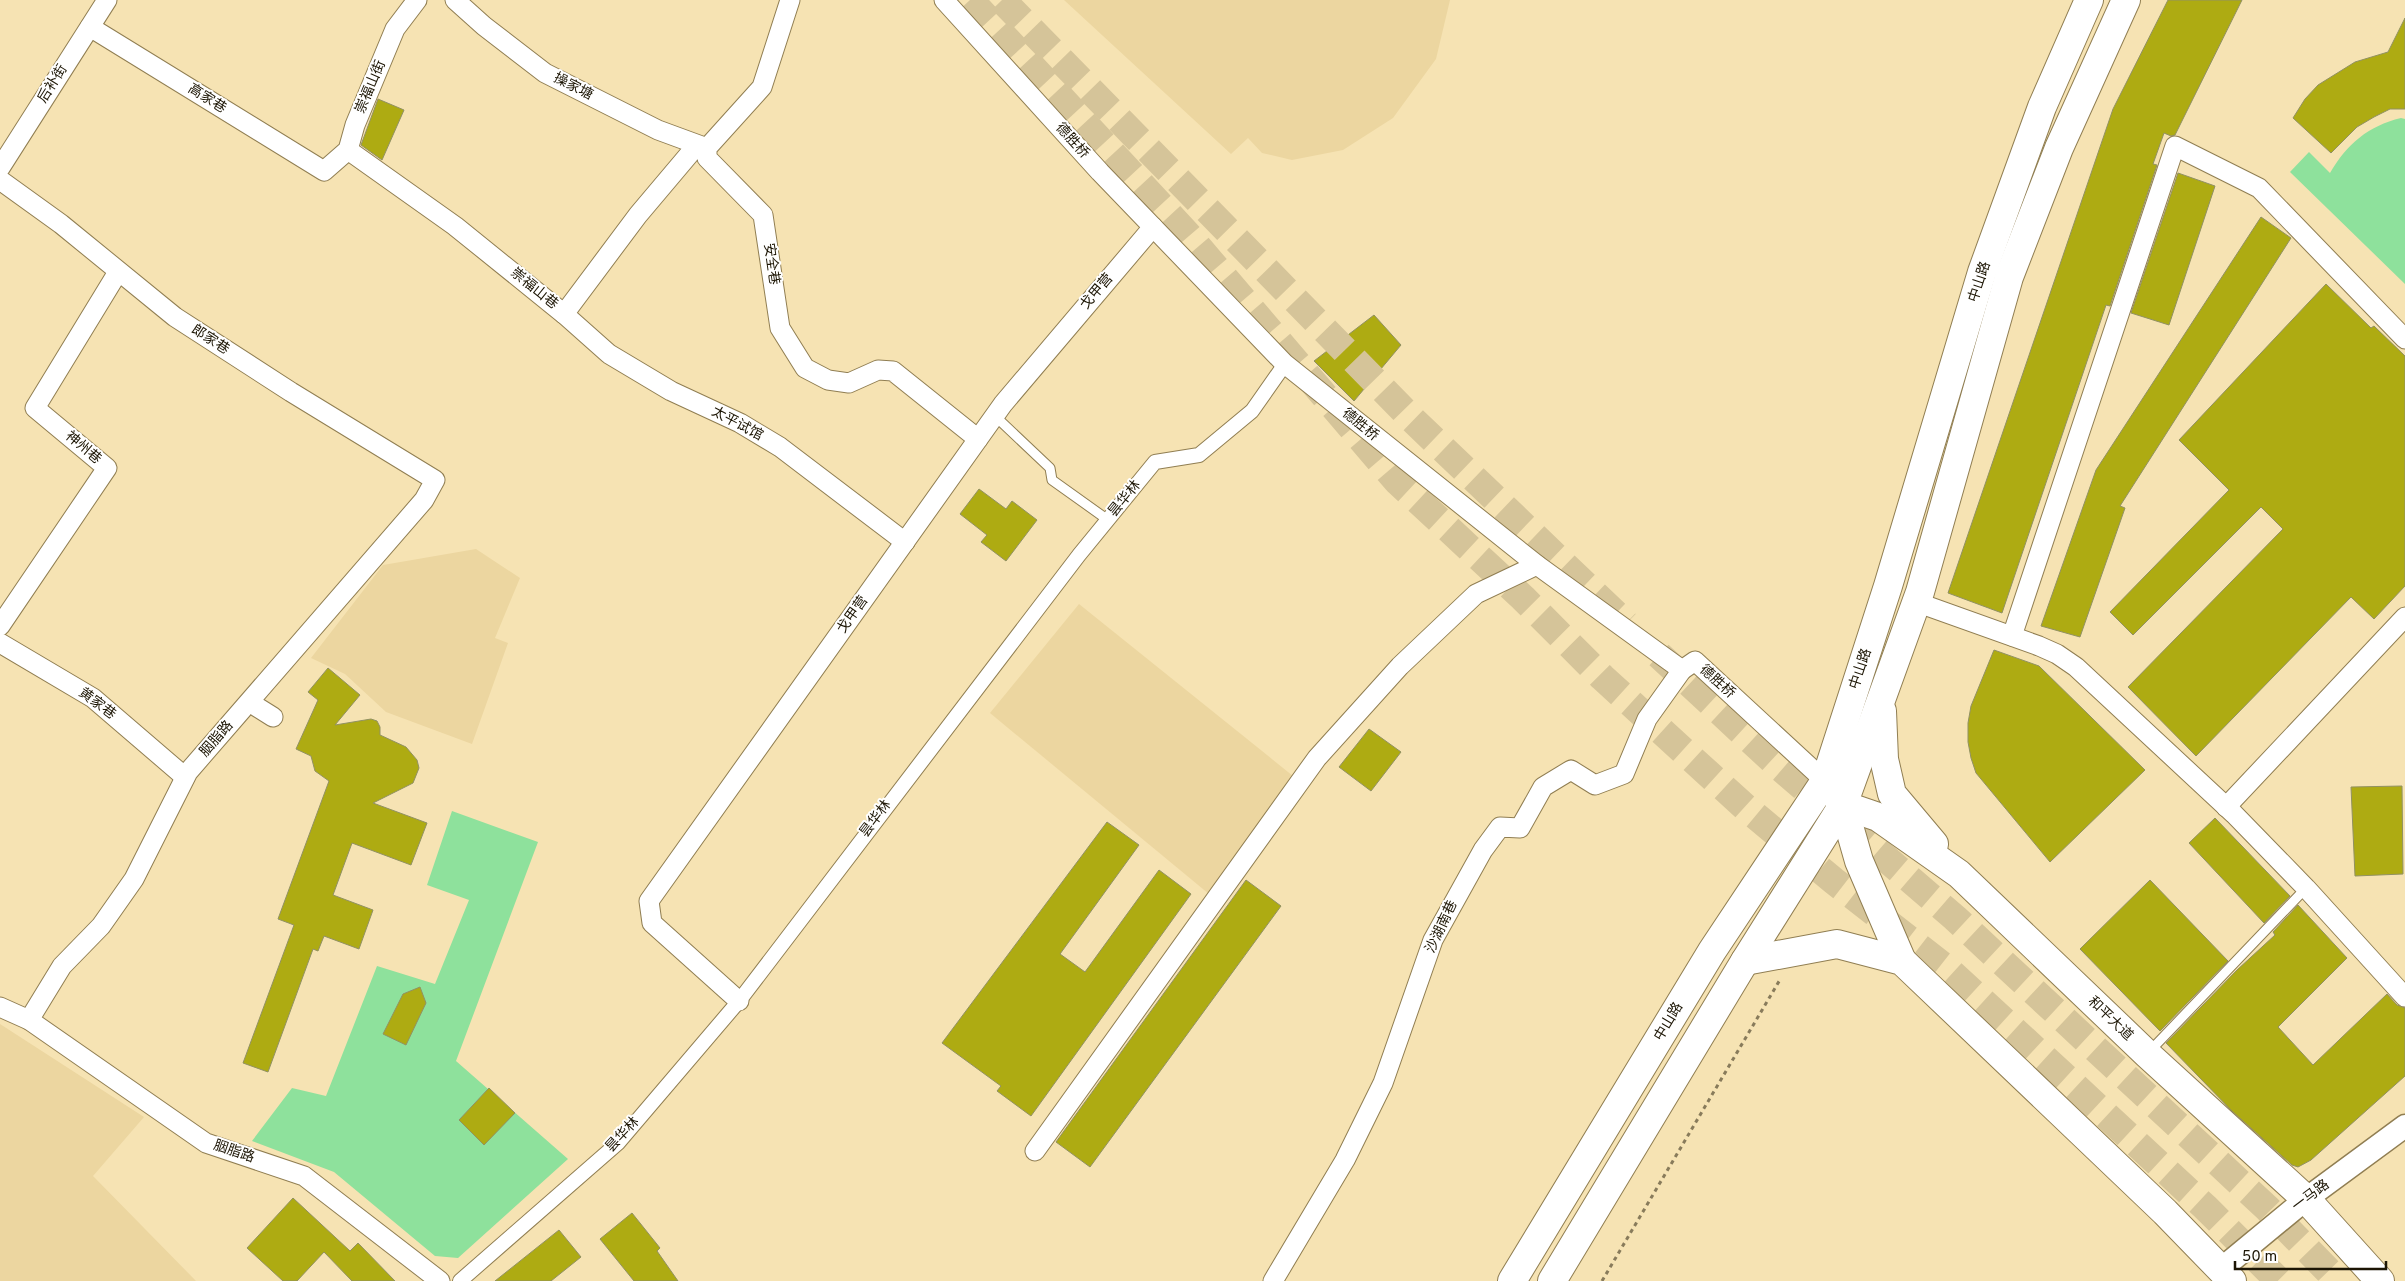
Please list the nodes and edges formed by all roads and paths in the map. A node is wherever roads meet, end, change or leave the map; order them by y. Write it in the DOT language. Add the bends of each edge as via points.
graph roads {
  1 [pos="107,0"];
  2 [pos="417,0"];
  3 [pos="455,0"];
  4 [pos="790,0"];
  5 [pos="944,0"];
  6 [pos="2089,0"];
  7 [pos="2126,0"];
  8 [pos="90,26"];
  9 [pos="707,148"];
  10 [pos="348,150"];
  11 [pos="0,168"];
  12 [pos="0,180"];
  13 [pos="1152,227"];
  14 [pos="118,272"];
  15 [pos="564,314"];
  16 [pos="2405,339"];
  17 [pos="1285,364"];
  18 [pos="995,416"];
  19 [pos="978,439"];
  20 [pos="434,480"];
  21 [pos="1108,520"];
  22 [pos="905,542"];
  23 [pos="1537,565"];
  24 [pos="1916,602"];
  25 [pos="2405,617"];
  26 [pos="0,626"];
  27 [pos="2012,636"];
  28 [pos="0,643"];
  29 [pos="1682,670"];
  30 [pos="1881,700"];
  31 [pos="257,707"];
  32 [pos="274,717"];
  33 [pos="185,777"];
  34 [pos="1825,781"];
  35 [pos="1843,806"];
  36 [pos="2226,807"];
  37 [pos="1959,874"];
  38 [pos="2306,888"];
  39 [pos="1796,951"];
  40 [pos="1745,961"];
  41 [pos="1902,961"];
  42 [pos="2405,997"];
  43 [pos="739,1001"];
  44 [pos="0,1007"];
  45 [pos="29,1020"];
  46 [pos="2147,1054"];
  47 [pos="2405,1126"];
  48 [pos="1035,1151"];
  49 [pos="2306,1199"];
  50 [pos="2226,1275"];
  51 [pos="440,1281"];
  52 [pos="460,1281"];
  53 [pos="1272,1281"];
  54 [pos="1512,1281"];
  55 [pos="1552,1281"];
  56 [pos="1602,1281"];
  57 [pos="2380,1281"];
  1 -- 8 [label="street, 后补街"];
  2 -- 10 [label="street, 崇福山街" via="396,30 355,125"];
  3 -- 9 [label="street, 操家塘" via="545,73 658,130"];
  4 -- 9 [label="street" via="762,87"];
  5 -- 13 [label="street, 德胜桥"];
  6 -- 34 [label="main road, 中山路" via="2042,107 1982,272 1888,586"];
  7 -- 24 [label="main road, 中山路" via="2059,148 2009,277"];
  8 -- 10 [label="street, 高家巷" via="324,171"];
  8 -- 11 [label="street, 后补街"];
  9 -- 15 [label="street, 崇福山巷" via="692,151 638,215"];
  9 -- 19 [label="street, 安全巷" via="707,158 763,215 780,328 806,368 828,380 849,383 878,370 893,371"];
  10 -- 15 [label="street, 崇福山巷" via="456,226"];
  12 -- 14 [label="street, 郎家巷" via="61,224"];
  13 -- 17 [label="street, 德胜桥"];
  13 -- 18 [label="street, 戈甲营"];
  14 -- 20 [label="street, 郎家巷" via="175,318"];
  14 -- 26 [label="street, 神州巷" via="35,408 107,468"];
  15 -- 22 [label="street, 太平试馆" via="617,358 671,391 740,423 780,447"];
  16 -- 27 [label="street" via="2259,188 2175,146"];
  17 -- 21 [label="street, 昙华林" via="1252,411 1199,455 1155,462"];
  17 -- 23 [label="street, 德胜桥"];
  18 -- 19 [label="street, 戈甲营"];
  18 -- 21 [label="lane" via="1050,468 1052,480"];
  19 -- 22 [label="street, 戈甲营"];
  20 -- 33 [label="street, 胭脂路" via="424,500"];
  21 -- 43 [label="street, 昙华林"];
  22 -- 43 [label="street, 戈甲营" via="649,901 652,923"];
  23 -- 29 [label="street, 德胜桥"];
  23 -- 48 [label="street" via="1476,594 1400,666 1317,758"];
  24 -- 27 [label="street"];
  24 -- 30 [label="main road, 中山路"];
  25 -- 36 [label="street"];
  27 -- 36 [label="street" via="2058,654 2076,667"];
  28 -- 33 [label="street, 黄家巷" via="93,698"];
  29 -- 34 [label="street, 德胜桥" via="1695,661"];
  29 -- 53 [label="street, 沙湖南巷" via="1647,719 1624,774 1595,785 1571,770 1544,787 1520,828 1500,827 1483,850 1433,940 1383,1083 1345,1160"];
  30 -- 35 [label="main road, 中山路"];
  30 -- 37 [label="main road" via="1884,759 1892,794"];
  31 -- 32 [label="street"];
  33 -- 45 [label="street, 胭脂路" via="134,879 101,926 62,966"];
  34 -- 35 [label="main road"];
  34 -- 54 [label="main road, 中山路" via="1712,951"];
  35 -- 37 [label="main road, 和平大道" via="1878,817"];
  35 -- 40 [label="main road, 中山路"];
  35 -- 41 [label="main road" via="1859,861"];
  36 -- 38 [label="street"];
  37 -- 46 [label="main road, 和平大道"];
  38 -- 42 [label="street"];
  38 -- 46 [label="lane"];
  39 -- 40 [label="main road"];
  39 -- 41 [label="main road" via="1837,944"];
  39 -- 56 [label="path"];
  40 -- 55 [label="main road, 中山路"];
  41 -- 50 [label="main road" via="2165,1212"];
  43 -- 52 [label="street, 昙华林" via="618,1143"];
  44 -- 45 [label="street, 胭脂路"];
  45 -- 51 [label="street, 胭脂路" via="206,1143 304,1176"];
  46 -- 49 [label="main road, 和平大道"];
  47 -- 49 [label="street, 一马路"];
  49 -- 50 [label="street, 一马路"];
  49 -- 57 [label="main road, 和平大道"];
}
